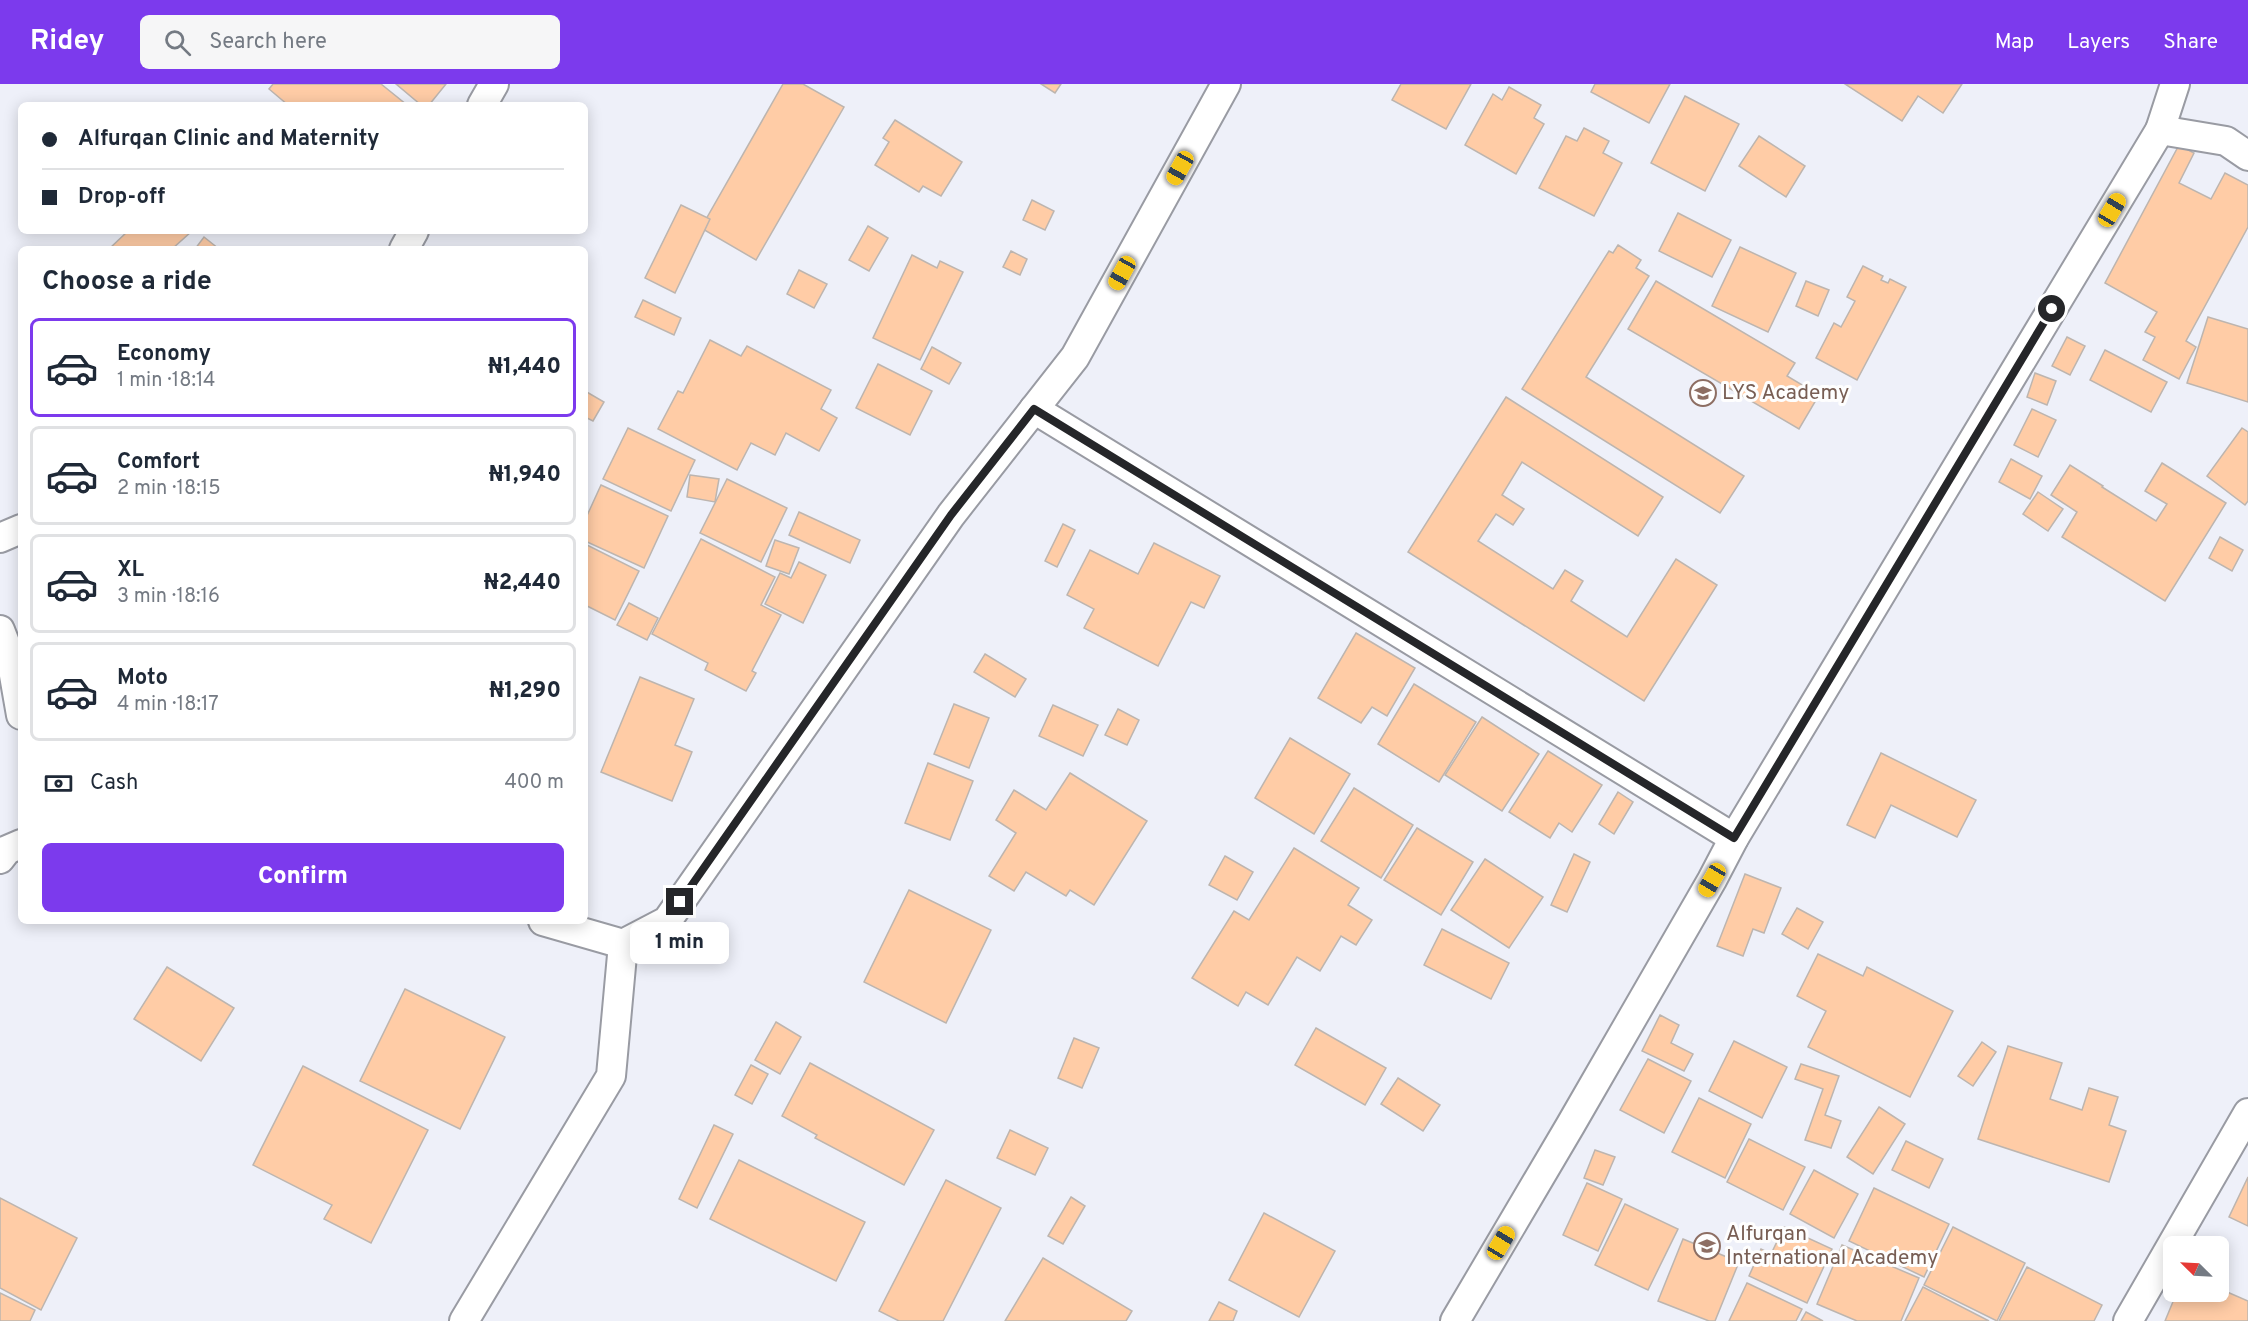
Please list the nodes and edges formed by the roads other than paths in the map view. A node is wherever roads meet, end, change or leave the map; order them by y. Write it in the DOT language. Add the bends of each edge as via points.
graph roads {
  1 [pos="494,84"];
  2 [pos="1226,84"];
  3 [pos="2175,84"];
  4 [pos="484,102"];
  5 [pos="2160,130"];
  6 [pos="2248,156"];
  7 [pos="1034,409"];
  8 [pos="18,530"];
  9 [pos="0,538"];
  10 [pos="0,630"];
  11 [pos="18,698"];
  12 [pos="1734,838"];
  13 [pos="18,845"];
  14 [pos="0,859"];
  15 [pos="553,924"];
  16 [pos="623,944"];
  17 [pos="2248,1113"];
  18 [pos="464,1321"];
  19 [pos="1455,1321"];
  20 [pos="2128,1321"];
  1 -- 4 [label="street"];
  2 -- 7 [label="street" via="1075,357"];
  3 -- 5 [label="street"];
  5 -- 6 [label="street" via="2226,141"];
  5 -- 12 [label="street"];
  7 -- 12 [label="street"];
  7 -- 16 [label="street" via="951,515 667,921"];
  8 -- 9 [label="street"];
  10 -- 11 [label="street" via="11,658"];
  12 -- 19 [label="street"];
  13 -- 14 [label="street"];
  15 -- 16 [label="street"];
  16 -- 18 [label="street" via="611,1076"];
  17 -- 20 [label="street"];
}
